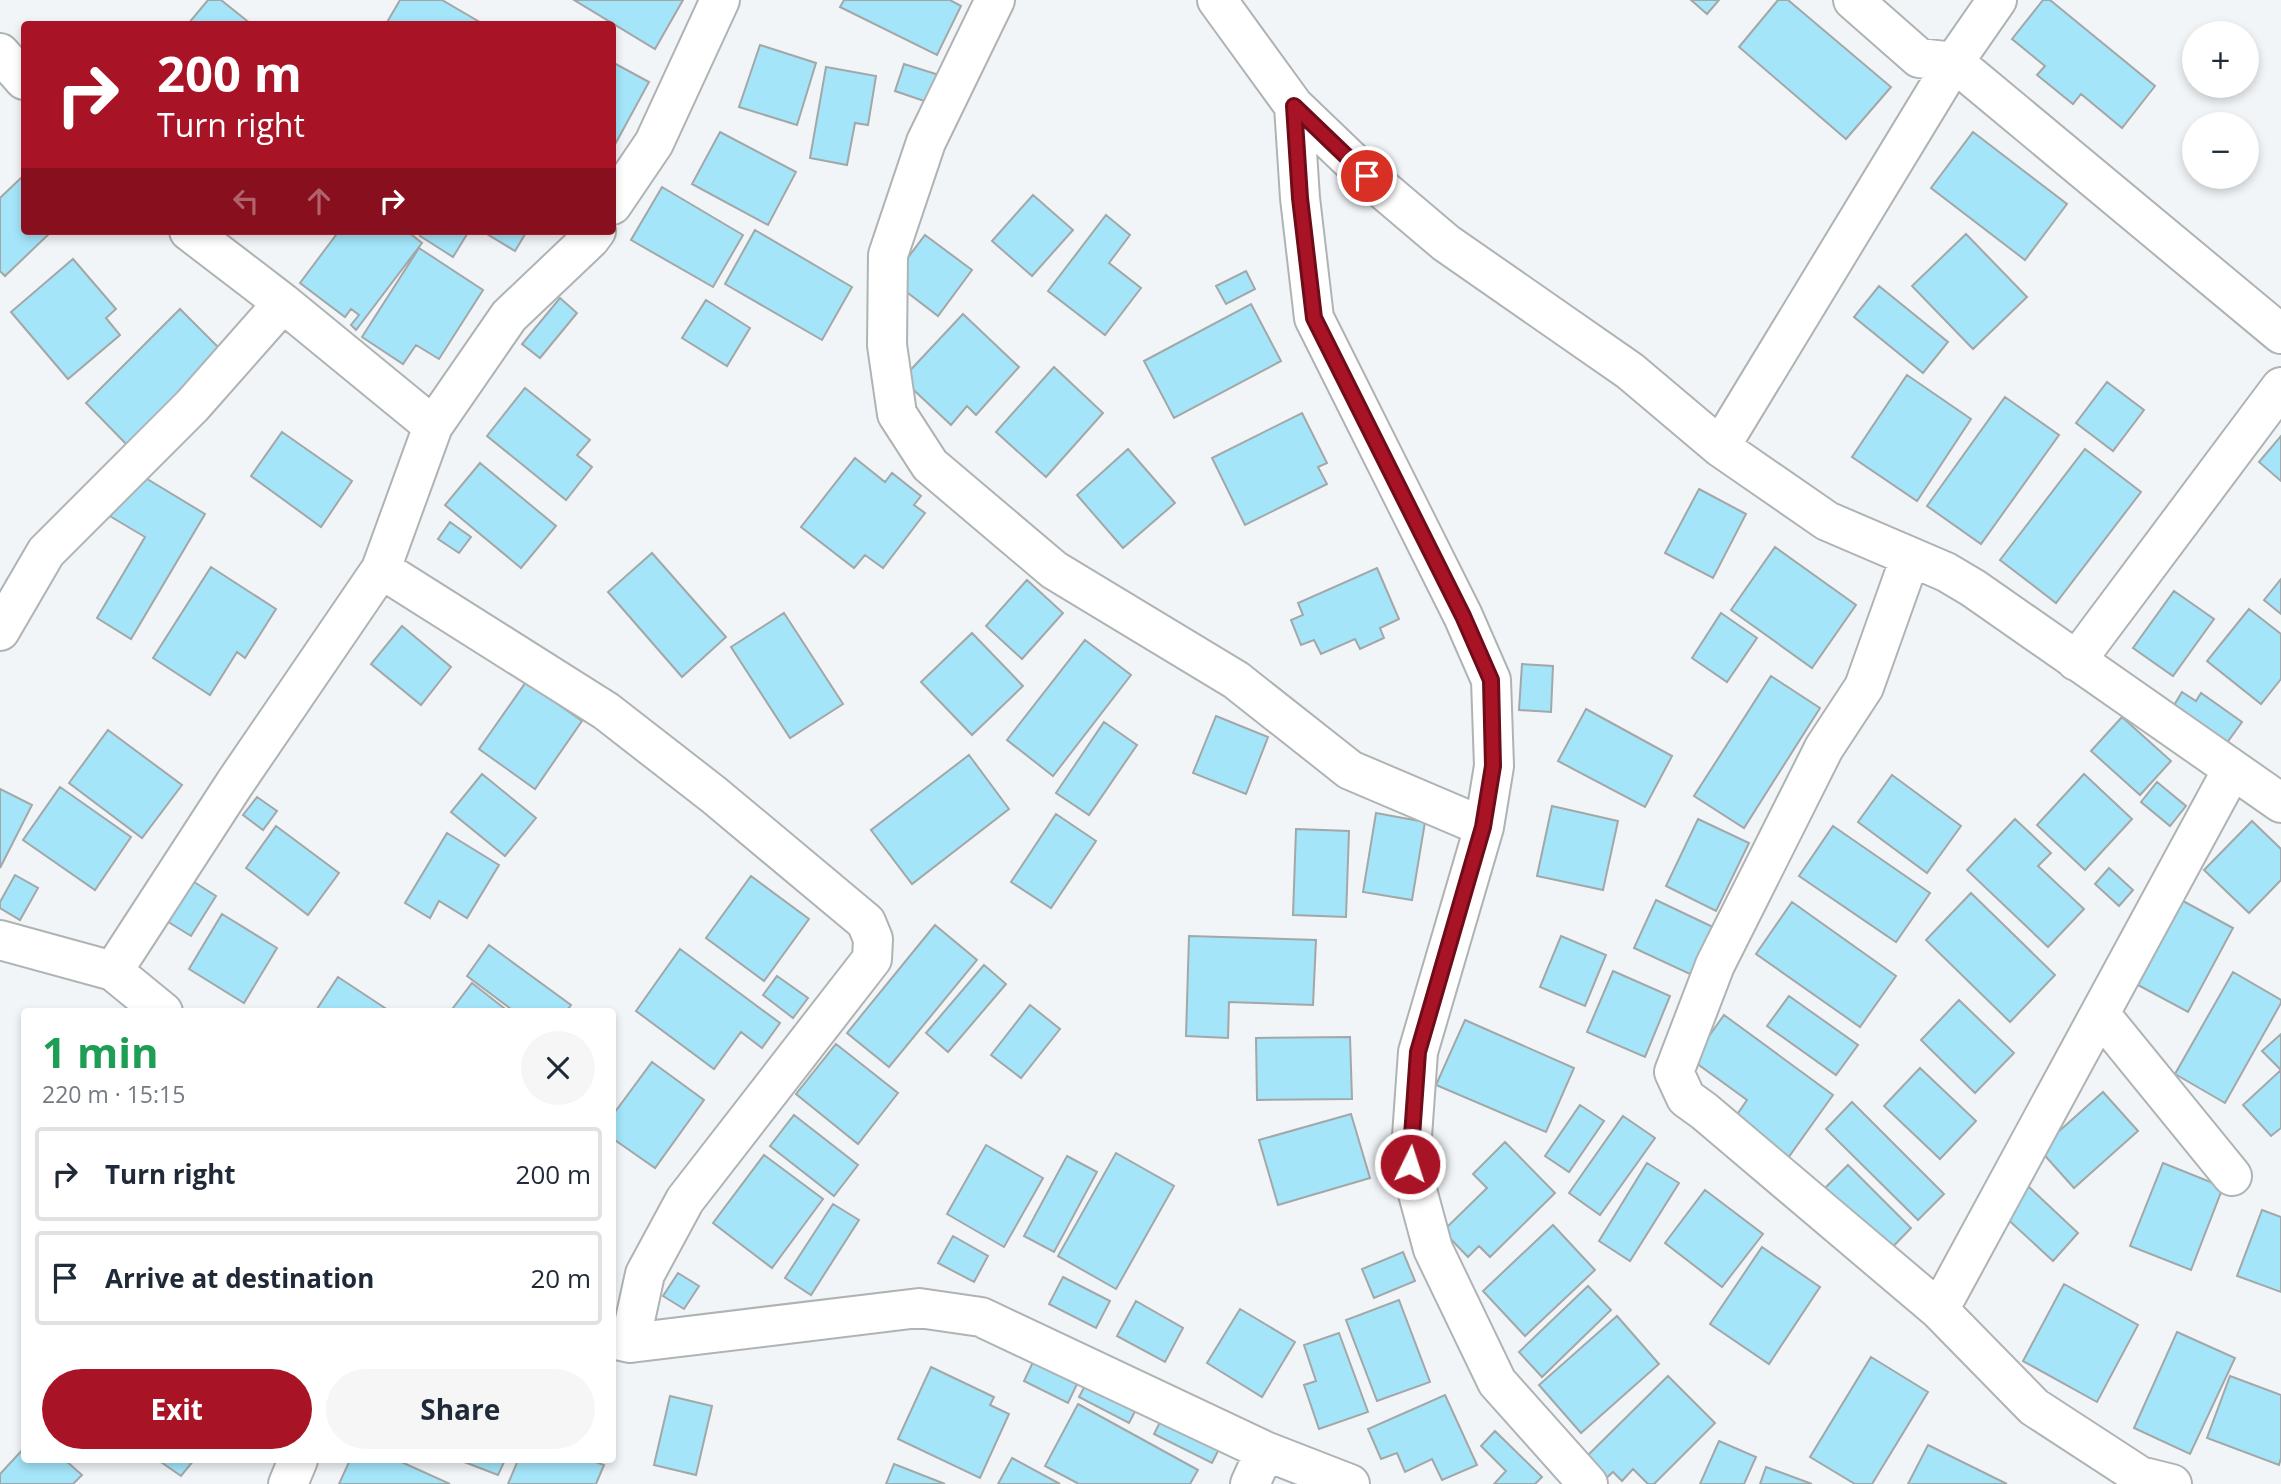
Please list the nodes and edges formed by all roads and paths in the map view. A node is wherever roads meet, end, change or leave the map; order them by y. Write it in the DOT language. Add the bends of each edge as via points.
graph roads {
  1 [pos="720,0"];
  2 [pos="995,0"];
  3 [pos="1217,0"];
  4 [pos="1853,0"];
  5 [pos="1997,0"];
  6 [pos="0,53"];
  7 [pos="1954,62"];
  8 [pos="21,77"];
  9 [pos="1294,106"];
  10 [pos="616,199"];
  11 [pos="194,235"];
  12 [pos="593,235"];
  13 [pos="283,303"];
  14 [pos="2281,334"];
  15 [pos="2281,387"];
  16 [pos="433,426"];
  17 [pos="1720,447"];
  18 [pos="1910,558"];
  19 [pos="381,569"];
  20 [pos="0,631"];
  21 [pos="2077,661"];
  22 [pos="2232,770"];
  23 [pos="2281,803"];
  24 [pos="1483,827"];
  25 [pos="0,940"];
  26 [pos="113,971"];
  27 [pos="158,1008"];
  28 [pos="2100,1014"];
  29 [pos="2232,1176"];
  30 [pos="1939,1310"];
  31 [pos="621,1341"];
  32 [pos="297,1463"];
  33 [pos="1257,1468"];
  34 [pos="288,1484"];
  35 [pos="1350,1484"];
  36 [pos="1588,1484"];
  37 [pos="2172,1484"];
  1 -- 10 [label="street" via="654,143"];
  2 -- 24 [label="street" via="926,142 888,255 887,345 897,414 930,465 1054,570 1236,680 1350,770"];
  3 -- 9 [label="street"];
  4 -- 7 [label="street" via="1919,58"];
  5 -- 7 [label="street"];
  6 -- 8 [label="street"];
  7 -- 14 [label="street"];
  7 -- 17 [label="street"];
  9 -- 17 [label="street" via="1446,243 1630,371"];
  9 -- 24 [label="street" via="1314,318 1491,680 1493,766"];
  11 -- 13 [label="street"];
  12 -- 16 [label="street" via="509,316"];
  13 -- 16 [label="street"];
  13 -- 20 [label="street" via="192,406 46,552"];
  15 -- 21 [label="street"];
  16 -- 19 [label="street"];
  17 -- 18 [label="street" via="1827,520"];
  18 -- 21 [label="street" via="1946,572"];
  18 -- 30 [label="street" via="1864,687 1824,748 1716,965 1674,1072 1686,1098"];
  19 -- 26 [label="street"];
  19 -- 31 [label="street" via="606,711 866,922 873,939 872,959 685,1200 645,1274"];
  21 -- 22 [label="street"];
  22 -- 23 [label="street"];
  22 -- 28 [label="street"];
  24 -- 36 [label="street" via="1418,1052 1410,1164 1433,1249 1497,1382"];
  25 -- 26 [label="street"];
  26 -- 27 [label="street"];
  28 -- 29 [label="street"];
  28 -- 30 [label="street"];
  30 -- 37 [label="street" via="2034,1407 2140,1476"];
  31 -- 33 [label="street" via="919,1308 981,1318"];
  32 -- 34 [label="street"];
  33 -- 35 [label="street"];
}
